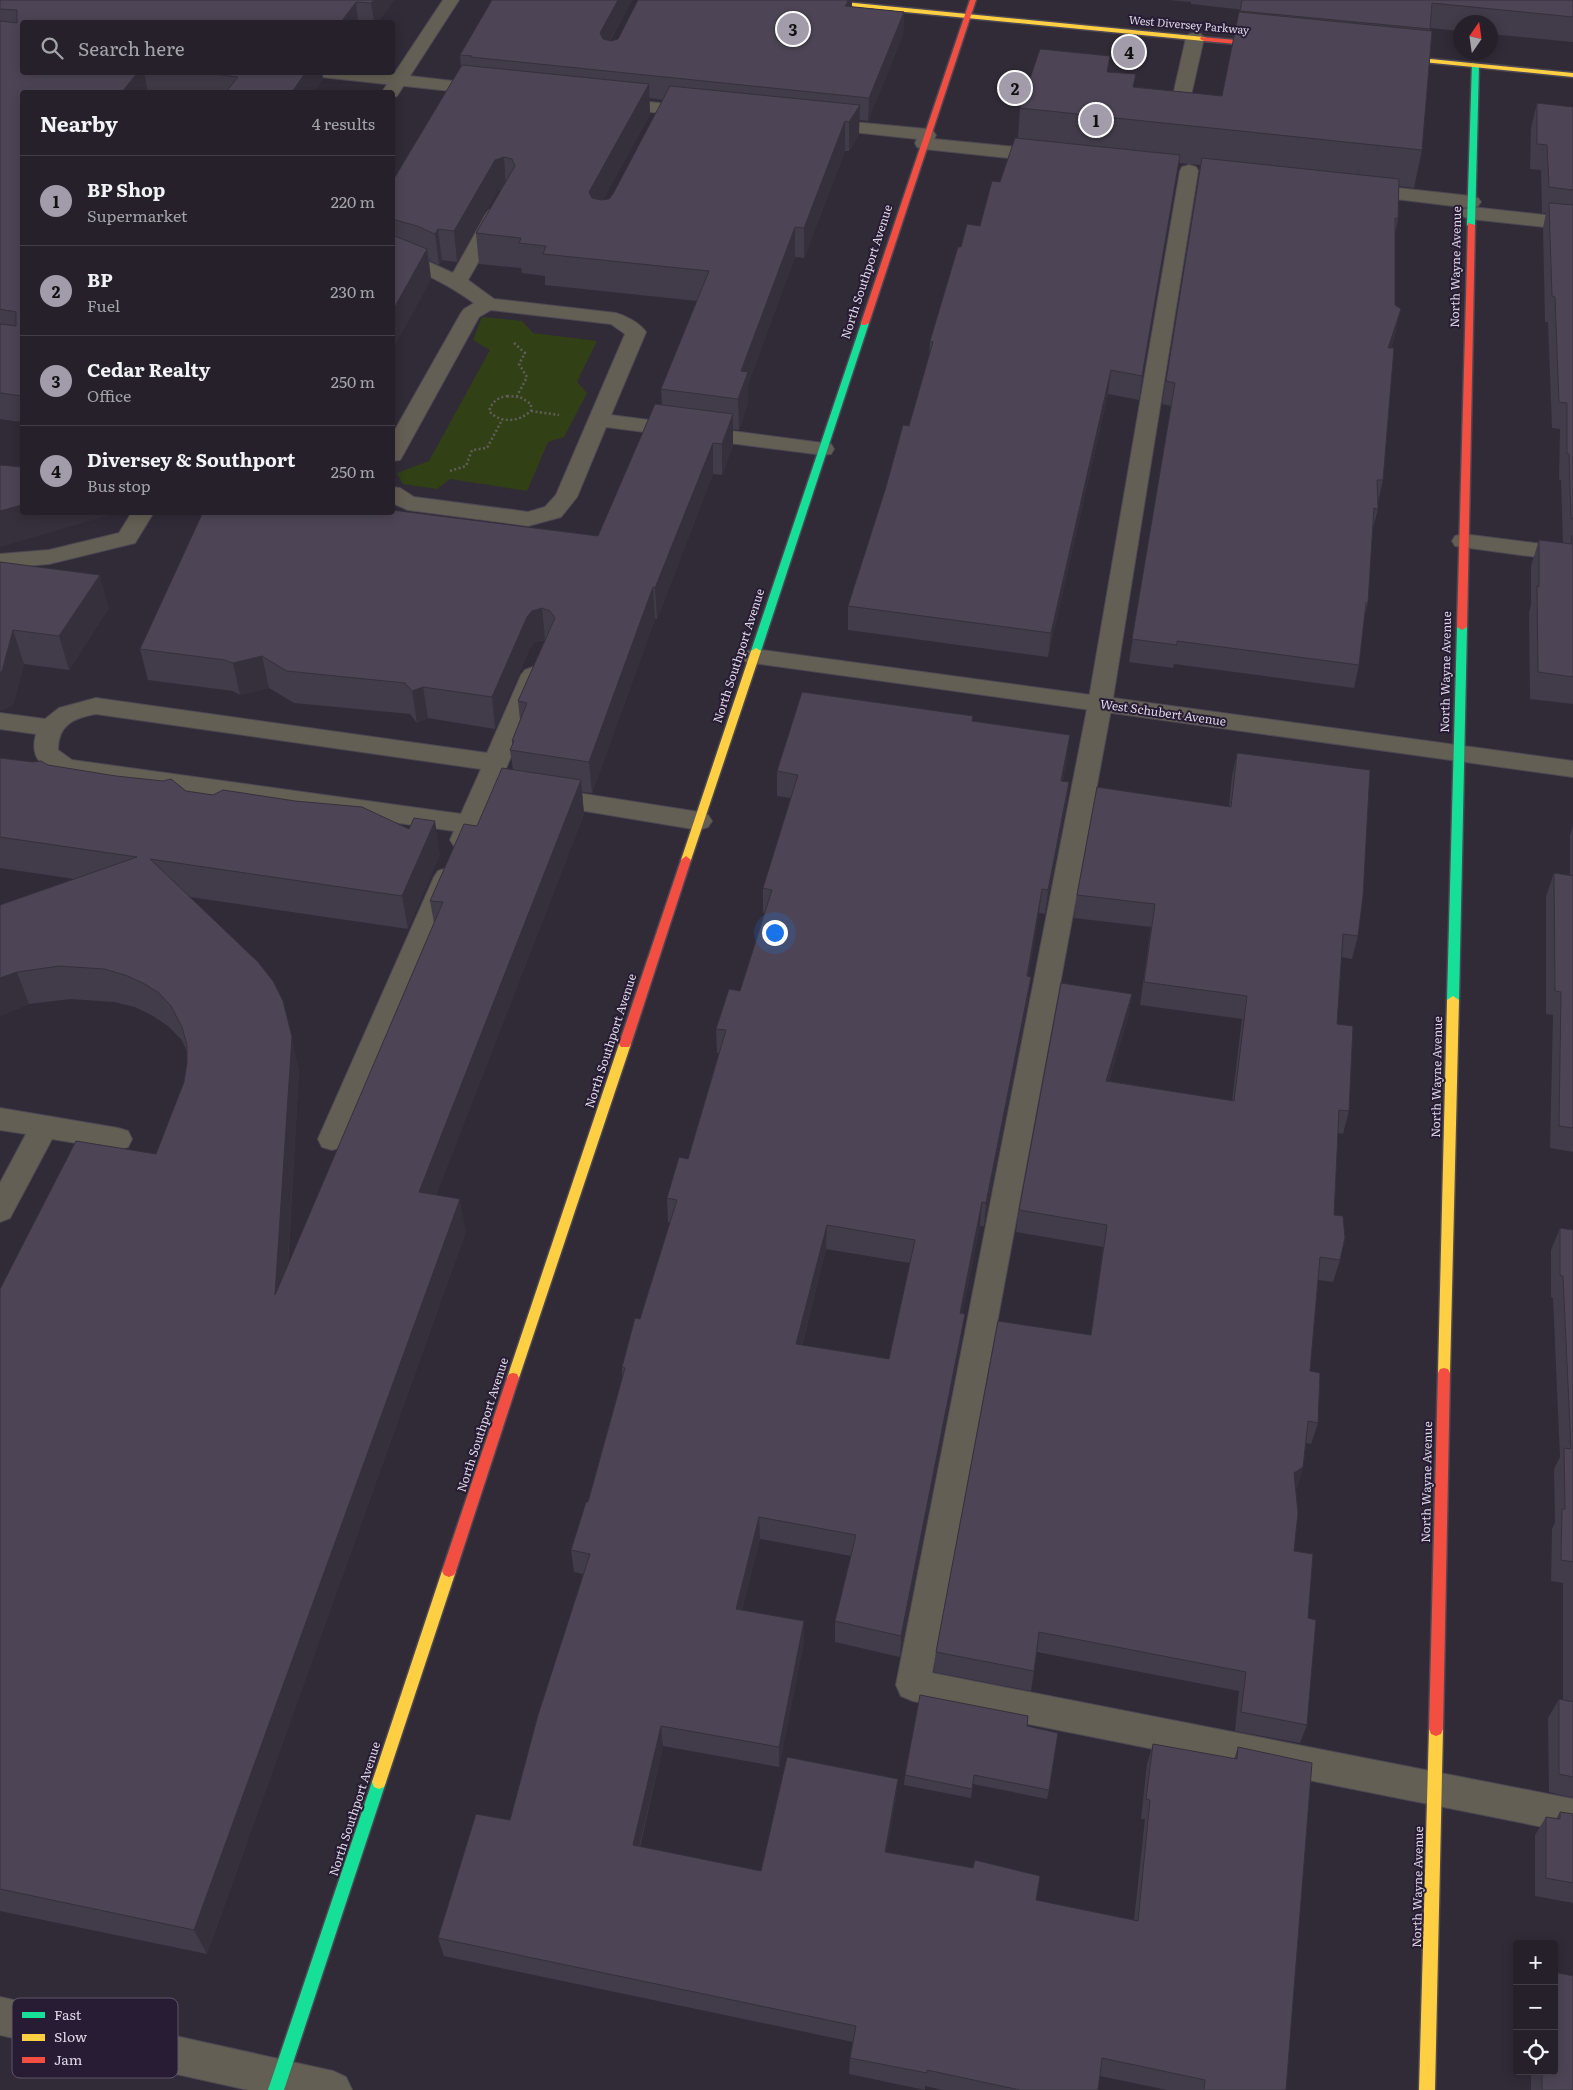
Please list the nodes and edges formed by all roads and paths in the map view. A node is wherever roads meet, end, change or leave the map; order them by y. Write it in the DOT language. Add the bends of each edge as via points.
graph roads {
  1 [pos="452,0"];
  2 [pos="803,0"];
  3 [pos="973,0"];
  4 [pos="862,3"];
  5 [pos="968,16"];
  6 [pos="1195,38"];
  7 [pos="1283,46"];
  8 [pos="1382,56"];
  9 [pos="1475,65"];
  10 [pos="336,75"];
  11 [pos="1573,75"];
  12 [pos="395,87"];
  13 [pos="507,92"];
  14 [pos="595,101"];
  15 [pos="664,108"];
  16 [pos="714,113"];
  17 [pos="1178,113"];
  18 [pos="802,122"];
  19 [pos="656,125"];
  20 [pos="926,139"];
  21 [pos="1062,157"];
  22 [pos="1189,171"];
  23 [pos="1345,188"];
  24 [pos="507,195"];
  25 [pos="1471,207"];
  26 [pos="1573,224"];
  27 [pos="395,257"];
  28 [pos="456,282"];
  29 [pos="488,304"];
  30 [pos="517,396"];
  31 [pos="502,420"];
  32 [pos="599,420"];
  33 [pos="823,449"];
  34 [pos="395,451"];
  35 [pos="396,495"];
  36 [pos="141,515"];
  37 [pos="1463,541"];
  38 [pos="1573,555"];
  39 [pos="0,561"];
  40 [pos="754,657"];
  41 [pos="540,658"];
  42 [pos="1100,704"];
  43 [pos="0,721"];
  44 [pos="50,728"];
  45 [pos="1458,754"];
  46 [pos="496,763"];
  47 [pos="1573,769"];
  48 [pos="504,790"];
  49 [pos="699,821"];
  50 [pos="470,824"];
  51 [pos="0,1119"];
  52 [pos="44,1127"];
  53 [pos="118,1139"];
  54 [pos="332,1139"];
  55 [pos="0,1210"];
  56 [pos="1434,1788"];
  57 [pos="1573,1816"];
  58 [pos="178,2060"];
  59 [pos="278,2084"];
  60 [pos="332,2090"];
  61 [pos="1427,2090"];
  1 -- 12 [label="street"];
  2 -- 4 [label="street, West Diversey Parkway"];
  3 -- 5 [label="street, North Southport Avenue"];
  4 -- 5 [label="street, West Diversey Parkway"];
  5 -- 6 [label="street, West Diversey Parkway"];
  5 -- 20 [label="street, North Southport Avenue"];
  6 -- 7 [label="street, West Diversey Parkway"];
  6 -- 17 [label="street"];
  8 -- 9 [label="street"];
  9 -- 11 [label="street"];
  9 -- 25 [label="street, North Wayne Avenue"];
  10 -- 12 [label="street"];
  12 -- 13 [label="street"];
  14 -- 15 [label="street"];
  15 -- 16 [label="street"];
  15 -- 19 [label="street"];
  18 -- 20 [label="street"];
  20 -- 21 [label="street"];
  20 -- 33 [label="street, North Southport Avenue"];
  22 -- 42 [label="street"];
  23 -- 25 [label="street"];
  24 -- 28 [label="street"];
  25 -- 26 [label="street"];
  25 -- 37 [label="street, North Wayne Avenue"];
  27 -- 28 [label="street"];
  28 -- 29 [label="street"];
  29 -- 30 [label="path" via="505,336 525,353 519,364 527,377"];
  29 -- 32 [label="street" via="616,319 636,332"];
  29 -- 34 [label="street" via="471,313"];
  30 -- 31 [label="path" via="502,397 492,402 489,411"];
  30 -- 31 [label="path" via="531,404 530,412 516,420"];
  31 -- 35 [label="path" via="487,448 472,450 466,466 418,481"];
  32 -- 33 [label="street"];
  32 -- 35 [label="street" via="566,497 553,512 528,519 408,503"];
  33 -- 40 [label="street, North Southport Avenue"];
  36 -- 39 [label="street" via="126,538 49,557"];
  37 -- 38 [label="street"];
  37 -- 45 [label="street, North Wayne Avenue"];
  40 -- 42 [label="street, West Schubert Avenue"];
  40 -- 49 [label="street, North Southport Avenue"];
  41 -- 46 [label="street"];
  42 -- 45 [label="street, West Schubert Avenue"];
  42 -- 56 [label="street" via="913,1685"];
  43 -- 44 [label="street"];
  44 -- 46 [label="street" via="75,709 96,706"];
  44 -- 50 [label="street" via="45,741 46,754 66,767"];
  45 -- 47 [label="street, West Schubert Avenue"];
  45 -- 56 [label="street, North Wayne Avenue"];
  46 -- 48 [label="street"];
  48 -- 49 [label="street"];
  48 -- 50 [label="street"];
  49 -- 59 [label="street, North Southport Avenue"];
  50 -- 54 [label="street"];
  51 -- 52 [label="street"];
  52 -- 53 [label="street"];
  52 -- 55 [label="street"];
  56 -- 57 [label="street"];
  56 -- 61 [label="street, North Wayne Avenue"];
  58 -- 59 [label="street"];
  59 -- 60 [label="street"];
}
